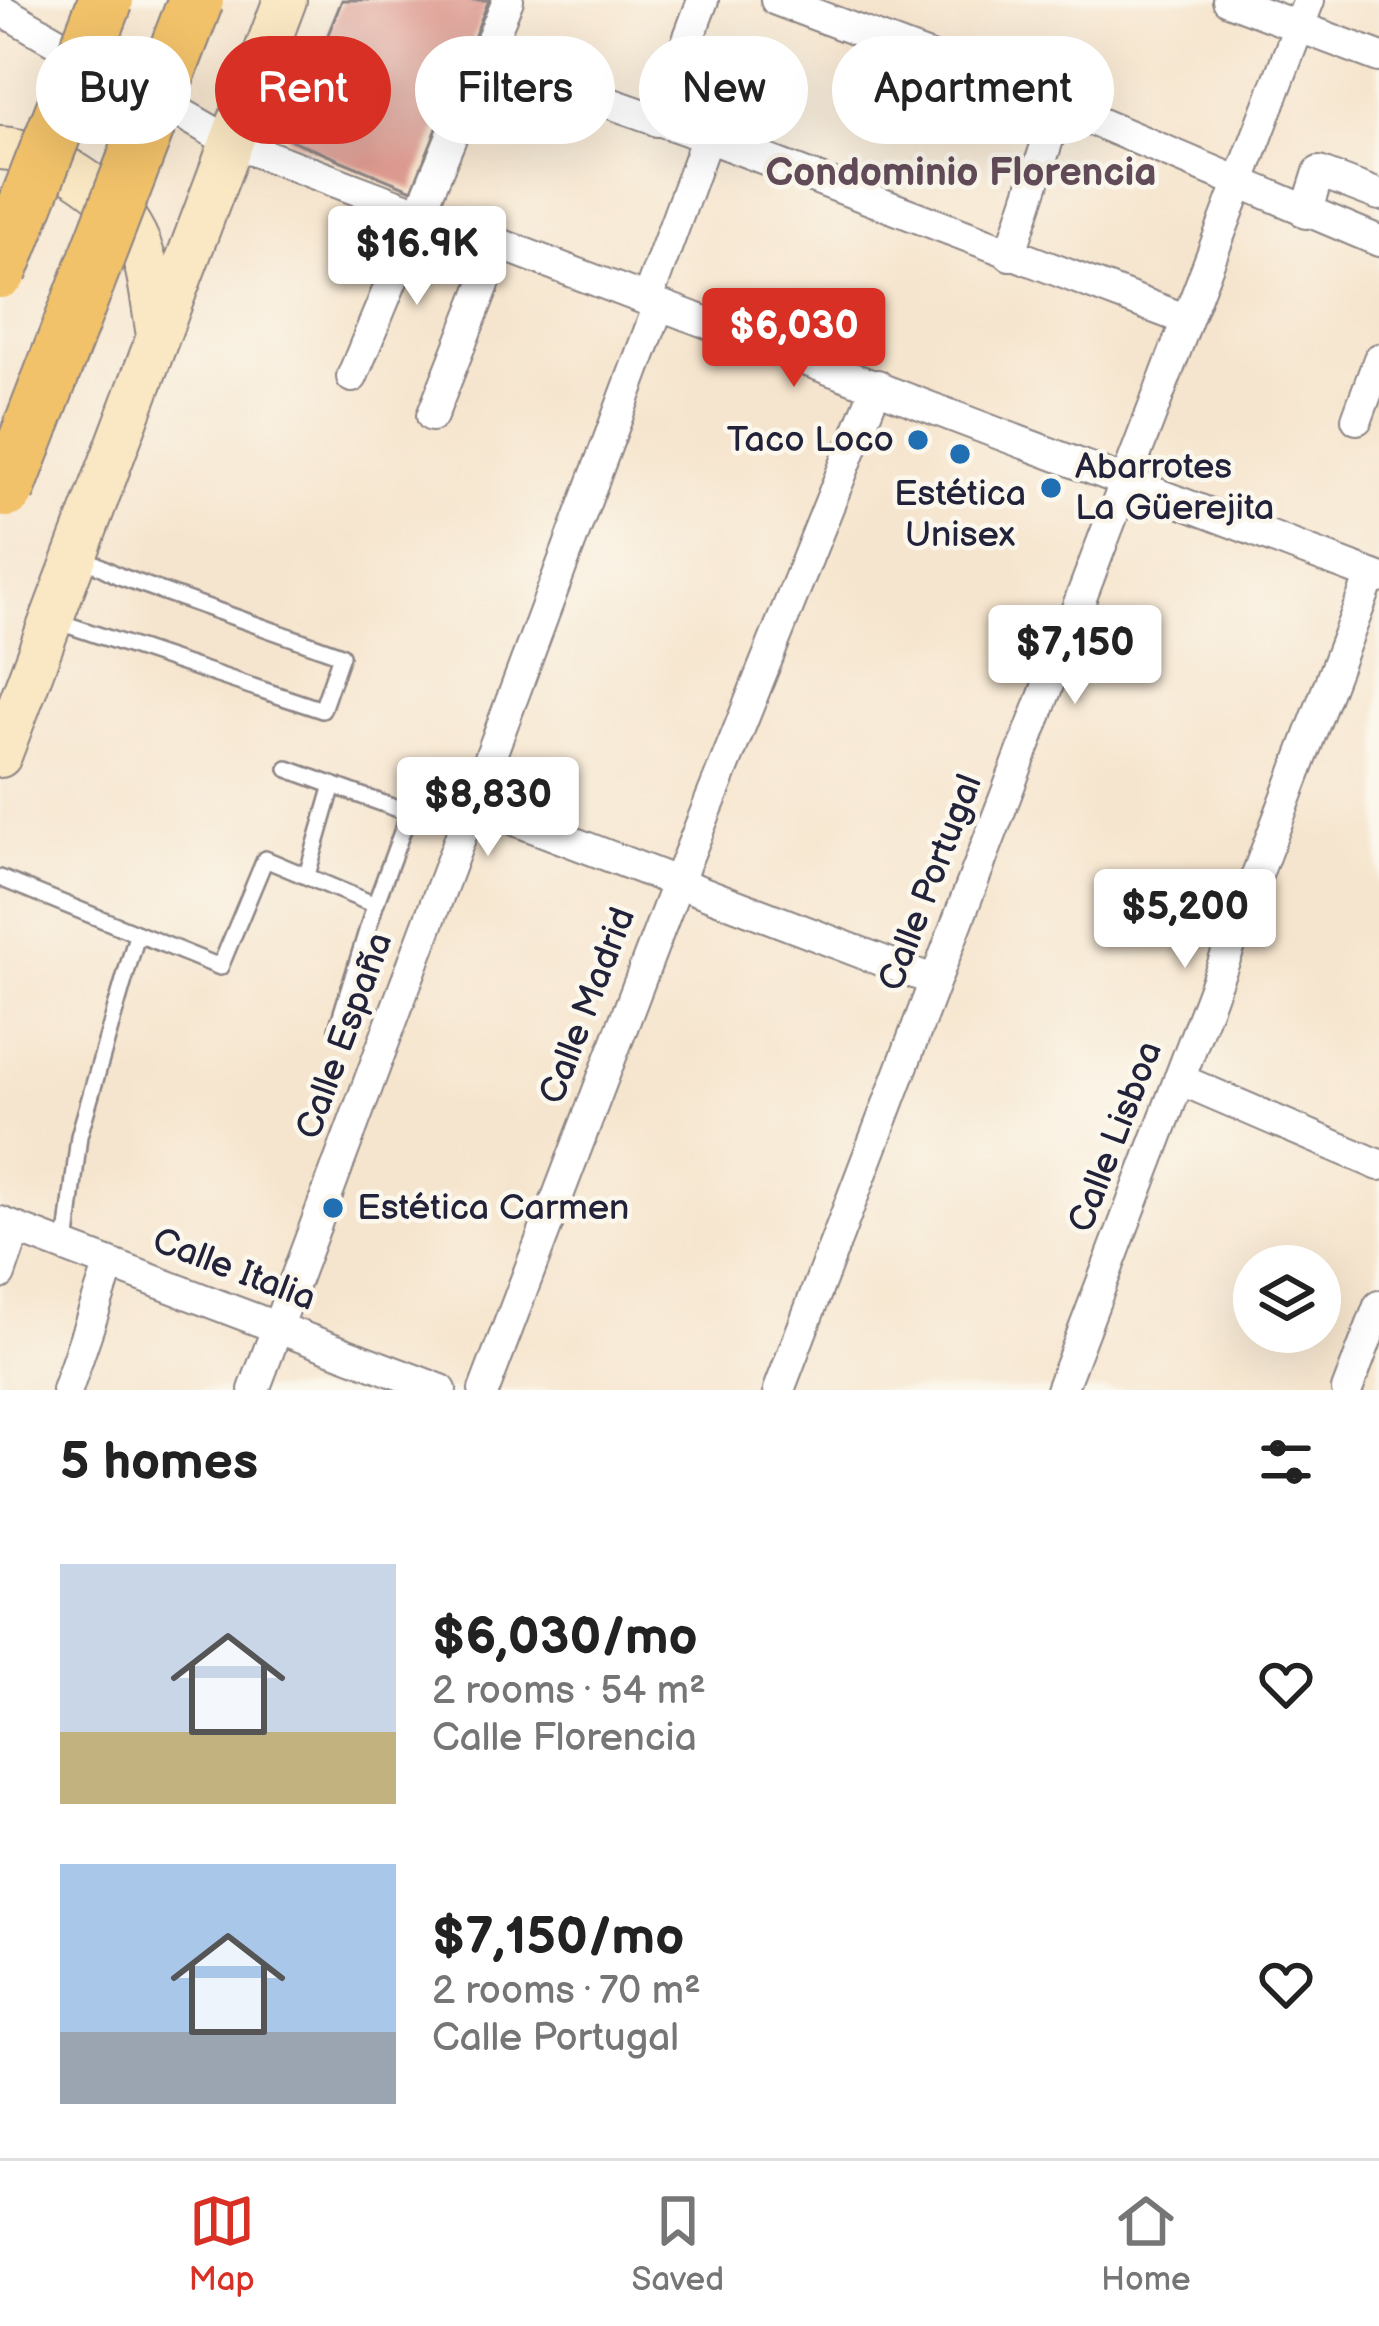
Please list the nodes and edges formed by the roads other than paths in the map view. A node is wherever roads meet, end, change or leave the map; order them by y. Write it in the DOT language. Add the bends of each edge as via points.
graph roads {
  1 [pos="106,0"];
  2 [pos="196,0"];
  3 [pos="285,0"];
  4 [pos="508,0"];
  5 [pos="703,0"];
  6 [pos="776,0"];
  7 [pos="1228,0"];
  8 [pos="0,9"];
  9 [pos="1304,13"];
  10 [pos="271,36"];
  11 [pos="493,36"];
  12 [pos="689,36"];
  13 [pos="872,36"];
  14 [pos="1379,57"];
  15 [pos="1114,130"];
  16 [pos="215,133"];
  17 [pos="230,144"];
  18 [pos="236,144"];
  19 [pos="449,144"];
  20 [pos="705,144"];
  21 [pos="725,144"];
  22 [pos="1047,144"];
  23 [pos="0,148"];
  24 [pos="1238,185"];
  25 [pos="1379,195"];
  26 [pos="1306,213"];
  27 [pos="420,214"];
  28 [pos="1379,241"];
  29 [pos="500,244"];
  30 [pos="1010,255"];
  31 [pos="0,271"];
  32 [pos="653,303"];
  33 [pos="1186,320"];
  34 [pos="159,336"];
  35 [pos="1379,358"];
  36 [pos="352,377"];
  37 [pos="877,385"];
  38 [pos="432,416"];
  39 [pos="1357,419"];
  40 [pos="1125,482"];
  41 [pos="7,490"];
  42 [pos="76,554"];
  43 [pos="1375,577"];
  44 [pos="51,620"];
  45 [pos="0,756"];
  46 [pos="288,769"];
  47 [pos="333,785"];
  48 [pos="473,804"];
  49 [pos="307,875"];
  50 [pos="0,878"];
  51 [pos="676,886"];
  52 [pos="375,904"];
  53 [pos="137,935"];
  54 [pos="935,981"];
  55 [pos="337,1029"];
  56 [pos="1180,1079"];
  57 [pos="1379,1165"];
  58 [pos="8,1225"];
  59 [pos="66,1247"];
  60 [pos="110,1264"];
  61 [pos="0,1274"];
  62 [pos="1379,1306"];
  63 [pos="278,1328"];
  64 [pos="67,1390"];
  65 [pos="254,1390"];
  66 [pos="441,1390"];
  67 [pos="484,1390"];
  68 [pos="779,1390"];
  69 [pos="1061,1390"];
  70 [pos="1347,1390"];
  1 -- 31 [label="highway, bridge"];
  2 -- 41 [label="highway, bridge"];
  3 -- 10 [label="main road"];
  4 -- 11 [label="street"];
  5 -- 12 [label="street"];
  6 -- 13 [label="street"];
  7 -- 9 [label="street"];
  8 -- 16 [label="street"];
  9 -- 14 [label="street"];
  9 -- 24 [label="street, Calle Portugal"];
  15 -- 24 [label="street"];
  17 -- 34 [label="main road"];
  18 -- 27 [label="street"];
  19 -- 27 [label="street"];
  20 -- 32 [label="street, Calle España"];
  21 -- 30 [label="street"];
  22 -- 30 [label="street"];
  23 -- 34 [label="main road" via="32,150 84,181 134,232"];
  24 -- 26 [label="street"];
  24 -- 33 [label="street, Calle Portugal"];
  25 -- 26 [label="street" via="1319,172"];
  26 -- 28 [label="street"];
  27 -- 29 [label="street"];
  27 -- 36 [label="street"];
  29 -- 32 [label="street"];
  29 -- 38 [label="street"];
  30 -- 33 [label="street"];
  32 -- 37 [label="street"];
  32 -- 48 [label="street, Calle España"];
  33 -- 40 [label="street, Calle Portugal"];
  34 -- 42 [label="main road"];
  35 -- 39 [label="street"];
  37 -- 40 [label="street"];
  37 -- 51 [label="street, Calle Madrid"];
  40 -- 43 [label="street"];
  40 -- 54 [label="street, Calle Portugal"];
  42 -- 44 [label="main road"];
  42 -- 44 [label="lane" via="341,655 322,710"];
  43 -- 56 [label="street, Calle Lisboa"];
  44 -- 45 [label="main road"];
  46 -- 47 [label="lane"];
  47 -- 49 [label="lane"];
  47 -- 52 [label="lane" via="409,813"];
  48 -- 51 [label="street"];
  48 -- 63 [label="street, Calle España"];
  49 -- 52 [label="lane"];
  49 -- 53 [label="lane" via="265,860 220,967"];
  50 -- 53 [label="lane"];
  51 -- 54 [label="street"];
  51 -- 67 [label="street, Calle Madrid"];
  52 -- 55 [label="lane"];
  53 -- 59 [label="lane" via="79,1136"];
  54 -- 68 [label="street, Calle Portugal"];
  56 -- 57 [label="street"];
  56 -- 69 [label="street, Calle Lisboa"];
  58 -- 59 [label="street, Calle Italia"];
  58 -- 61 [label="street"];
  59 -- 60 [label="street, Calle Italia"];
  60 -- 63 [label="street, Calle Italia"];
  60 -- 64 [label="street"];
  62 -- 70 [label="street"];
  63 -- 65 [label="street, Calle España"];
  63 -- 66 [label="street, Calle Italia"];
}
